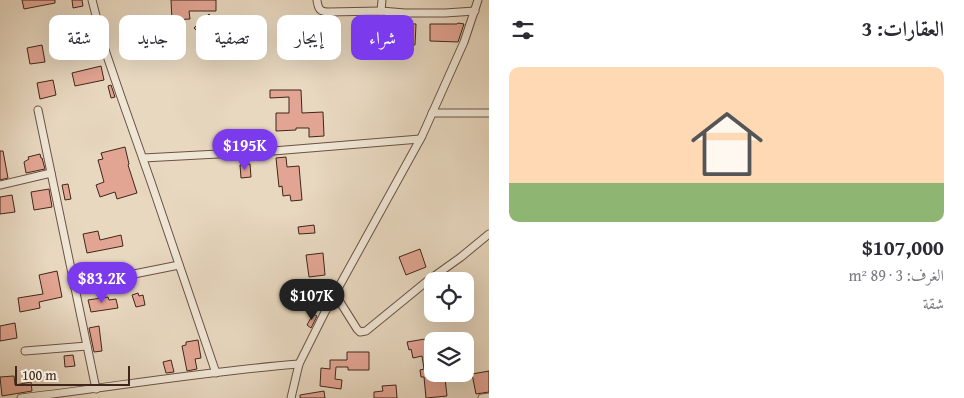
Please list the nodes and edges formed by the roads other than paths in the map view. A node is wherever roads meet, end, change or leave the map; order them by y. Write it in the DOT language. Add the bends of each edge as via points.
graph roads {
  1 [pos="92,0"];
  2 [pos="317,0"];
  3 [pos="382,0"];
  4 [pos="478,0"];
  5 [pos="381,11"];
  6 [pos="475,11"];
  7 [pos="38,110"];
  8 [pos="432,113"];
  9 [pos="489,114"];
  10 [pos="420,139"];
  11 [pos="143,158"];
  12 [pos="51,173"];
  13 [pos="0,185"];
  14 [pos="489,234"];
  15 [pos="179,265"];
  16 [pos="74,286"];
  17 [pos="335,294"];
  18 [pos="87,346"];
  19 [pos="25,352"];
  20 [pos="299,364"];
  21 [pos="216,373"];
  22 [pos="96,389"];
  23 [pos="489,397"];
  24 [pos="21,398"];
  25 [pos="291,398"];
  26 [pos="482,398"];
  1 -- 11 [label="street" via="107,56"];
  2 -- 5 [label="street" via="322,12"];
  3 -- 5 [label="street"];
  4 -- 6 [label="street"];
  5 -- 6 [label="street"];
  6 -- 8 [label="street"];
  7 -- 12 [label="street"];
  8 -- 9 [label="street"];
  8 -- 10 [label="street"];
  10 -- 11 [label="street"];
  10 -- 17 [label="street"];
  11 -- 15 [label="street"];
  12 -- 13 [label="street"];
  12 -- 16 [label="street"];
  14 -- 17 [label="street" via="366,331 357,329"];
  15 -- 16 [label="street"];
  15 -- 21 [label="street"];
  16 -- 18 [label="street"];
  17 -- 20 [label="street"];
  18 -- 19 [label="street"];
  18 -- 22 [label="street"];
  20 -- 21 [label="street"];
  20 -- 25 [label="street"];
  21 -- 22 [label="street"];
  22 -- 24 [label="street"];
  23 -- 26 [label="street"];
}
